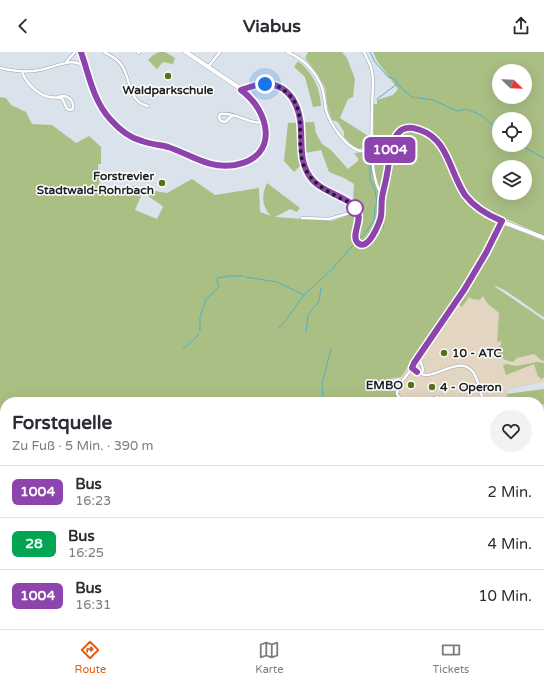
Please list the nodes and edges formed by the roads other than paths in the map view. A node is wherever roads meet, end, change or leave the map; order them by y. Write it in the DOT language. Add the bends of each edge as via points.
graph roads {
  1 [pos="75,52"];
  2 [pos="81,52"];
  3 [pos="104,52"];
  4 [pos="186,52"];
  5 [pos="220,52"];
  6 [pos="287,52"];
  7 [pos="364,52"];
  8 [pos="67,62"];
  9 [pos="85,67"];
  10 [pos="208,67"];
  11 [pos="0,68"];
  12 [pos="22,71"];
  13 [pos="241,90"];
  14 [pos="58,97"];
  15 [pos="148,106"];
  16 [pos="232,116"];
  17 [pos="266,122"];
  18 [pos="372,144"];
  19 [pos="367,153"];
  20 [pos="372,157"];
  21 [pos="382,194"];
  22 [pos="302,218"];
  23 [pos="359,219"];
  24 [pos="502,221"];
  25 [pos="544,238"];
  26 [pos="419,356"];
  27 [pos="412,368"];
  28 [pos="422,374"];
  29 [pos="398,397"];
  30 [pos="482,397"];
  1 -- 8 [label="street"];
  2 -- 9 [label="street"];
  3 -- 15 [label="street" via="120,63 134,98"];
  4 -- 10 [label="street"];
  5 -- 10 [label="street"];
  6 -- 19 [label="street" via="304,61 317,76 329,118 342,138 356,150"];
  7 -- 18 [label="street" via="371,67 372,78"];
  8 -- 9 [label="street" via="77,62"];
  8 -- 12 [label="street" via="40,70"];
  9 -- 17 [label="street" via="99,103 120,129 136,139 168,147 204,163 230,165 252,158 265,142"];
  10 -- 13 [label="street"];
  11 -- 12 [label="street"];
  12 -- 14 [label="street" via="24,78 41,94"];
  13 -- 17 [label="street" via="256,104"];
  13 -- 23 [label="street" via="267,84 280,87 289,94 299,114 302,157 308,174 321,187 354,206"];
  14 -- 14 [label="street" via="63,100 67,110 72,109 73,103 69,98"];
  16 -- 16 [label="street" via="221,114 219,118 225,122"];
  16 -- 17 [label="street" via="260,123"];
  18 -- 19 [label="street"];
  18 -- 20 [label="street"];
  19 -- 20 [label="street"];
  20 -- 21 [label="street" via="377,186"];
  21 -- 23 [label="street" via="380,220 370,239 364,244 355,240"];
  21 -- 24 [label="street" via="392,144 402,130 412,128 435,138 468,198 482,211"];
  22 -- 23 [label="street" via="329,218 350,213"];
  24 -- 25 [label="street"];
  24 -- 26 [label="street" via="468,285"];
  26 -- 27 [label="street"];
  26 -- 28 [label="street"];
  27 -- 28 [label="street"];
  27 -- 29 [label="street" via="398,388"];
  28 -- 30 [label="street" via="428,375 454,366 467,368 474,374"];
}
